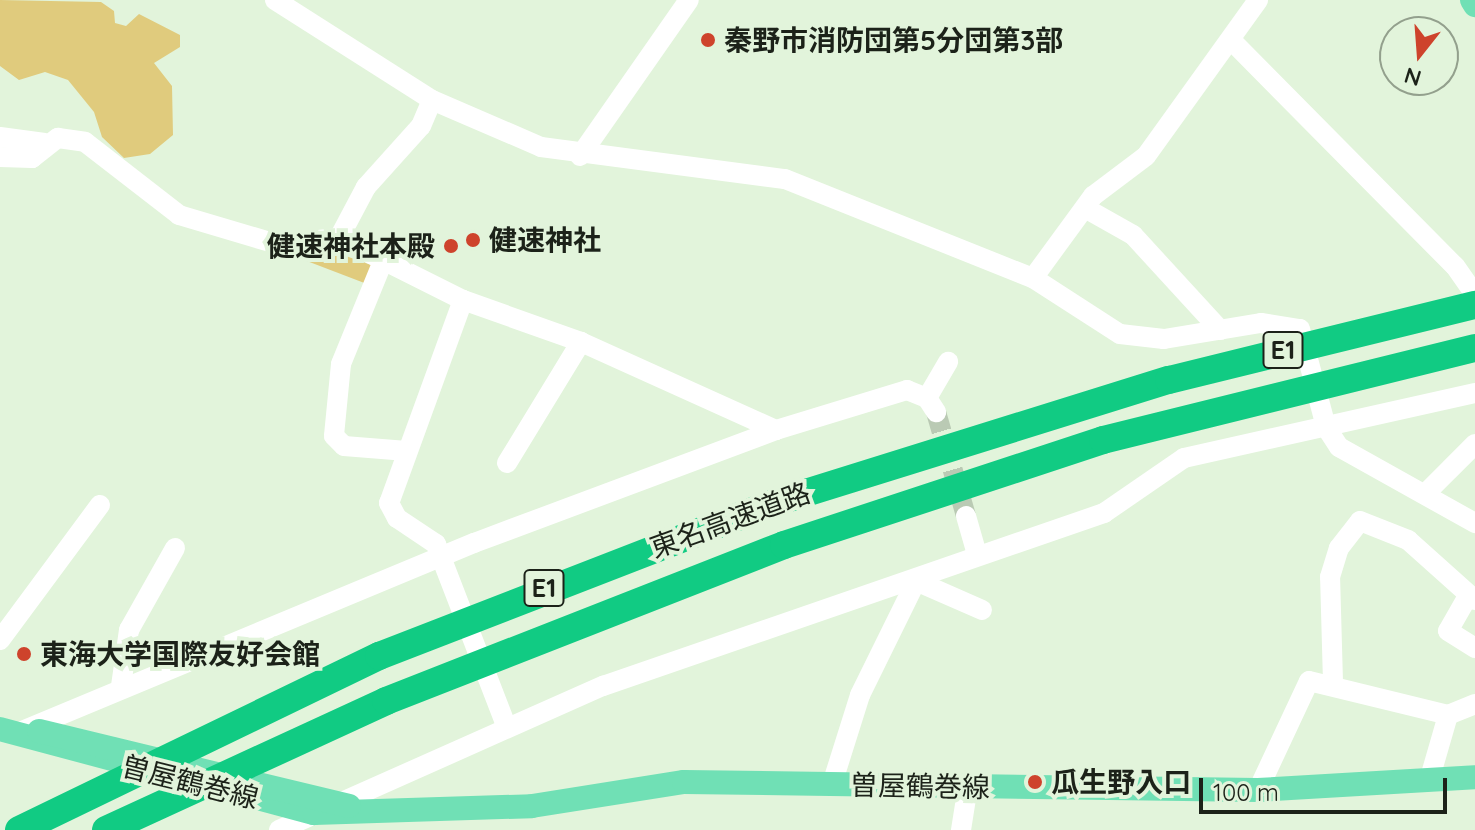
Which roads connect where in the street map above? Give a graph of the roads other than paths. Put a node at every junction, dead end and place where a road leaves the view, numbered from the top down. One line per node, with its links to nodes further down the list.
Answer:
1 (275, 0): 5 (street)
2 (689, 0): 8 (street)
3 (1258, 0): 4 (street)
4 (1231, 40): 10 (street); 14 (street)
5 (432, 100): 8 (street); 11 (street)
6 (0, 137): 7 (street)
7 (45, 143): 9 (street); 11 (street)
8 (580, 156): 13 (street)
9 (0, 157)
10 (1085, 208): 13 (street); 17 (street)
11 (339, 238): 12 (street)
12 (383, 261): 15 (street); 25 (street)
13 (1033, 278): 17 (street)
14 (1475, 295)
15 (463, 300): 18 (street); 25 (street)
16 (1475, 305): 51 (highway, 東名高速道路 / E1)
17 (1220, 330): 22 (street)
18 (581, 342): 23 (street); 26 (street)
19 (1475, 348): 52 (highway, 東名高速道路 / E1)
20 (948, 362): 23 (street)
21 (1475, 393): 22 (street)
22 (1326, 427): 27 (street); 32 (street)
23 (776, 430): 33 (street)
24 (1475, 444): 27 (street)
25 (407, 451): 33 (street)
26 (507, 463)
27 (1427, 492): 30 (street)
28 (100, 505): 37 (street)
29 (966, 516): 32 (street)
30 (1475, 523)
31 (175, 548): 40 (street)
32 (977, 554): 34 (street)
33 (439, 560): 40 (street); 43 (street)
34 (918, 577): 36 (street); 43 (street); 47 (street)
35 (1472, 598): 38 (street); 39 (street)
36 (982, 610)
37 (0, 640)
38 (1475, 648)
39 (1333, 682): 42 (street); 49 (street)
40 (121, 686): 44 (street)
41 (1475, 704): 42 (street)
42 (1448, 715): 46 (street)
43 (506, 725): 50 (street)
44 (5, 734): 50 (main road, 曽屋鶴巻線)
45 (1475, 777): 46 (main road, 曽屋鶴巻線)
46 (1429, 781): 49 (main road, 曽屋鶴巻線)
47 (832, 784): 48 (main road, 曽屋鶴巻線); 50 (main road, 曽屋鶴巻線)
48 (968, 786): 49 (main road, 曽屋鶴巻線); 54 (street)
49 (1258, 790)
50 (312, 812): 53 (street)
51 (19, 830)
52 (106, 830)
53 (279, 830)
54 (961, 830)

